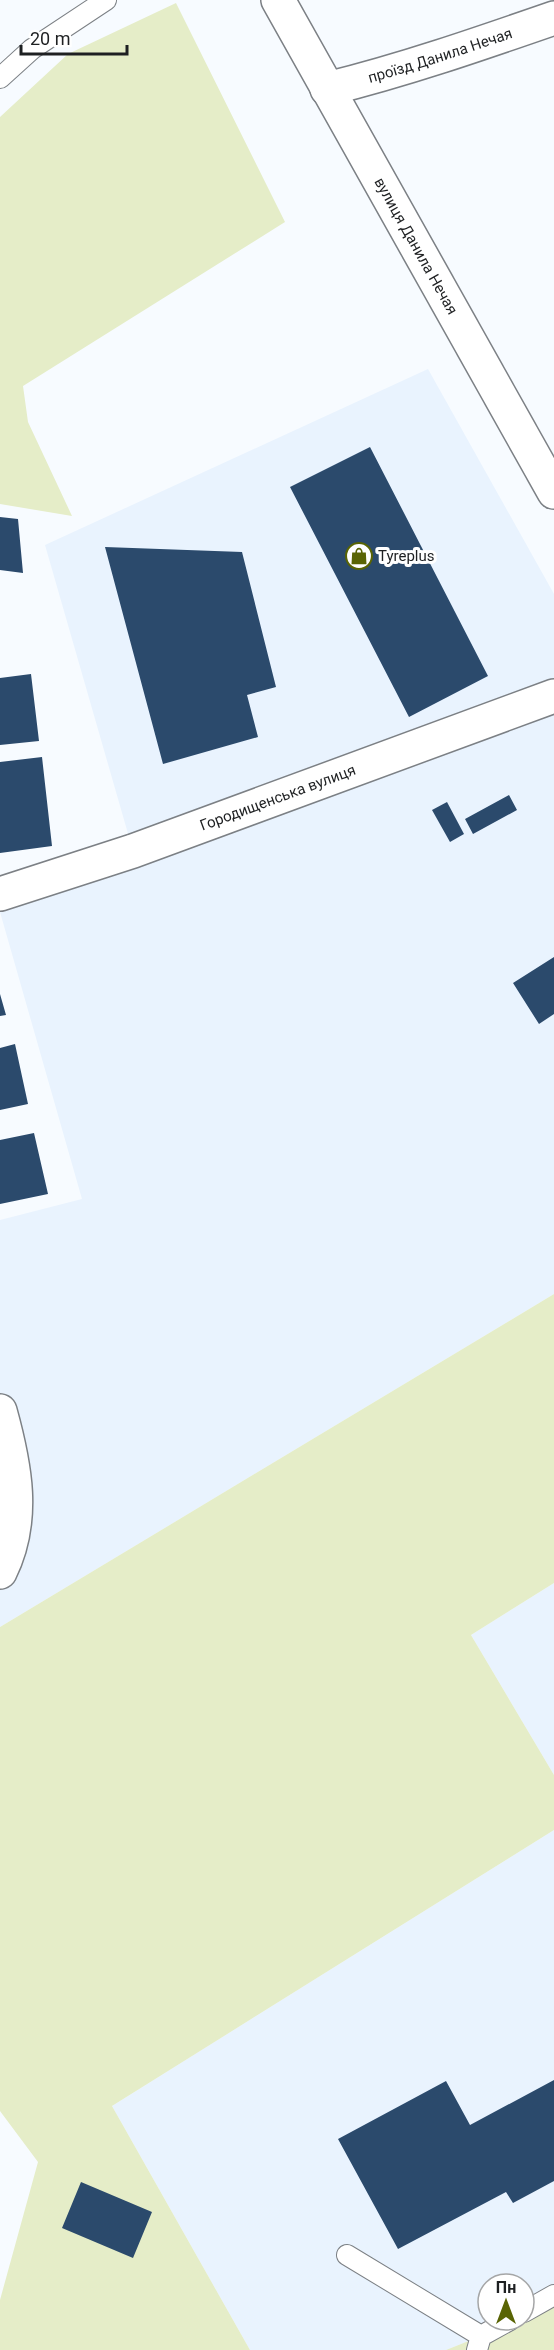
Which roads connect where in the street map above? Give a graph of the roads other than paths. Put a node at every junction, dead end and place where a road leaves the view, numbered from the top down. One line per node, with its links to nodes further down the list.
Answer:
1 (106, 0): 4 (lane)
2 (278, 0): 5 (street, вулиця Данила Нечая)
3 (554, 18): 5 (street, проїзд Данила Нечая)
4 (0, 78)
5 (327, 89): 6 (street, вулиця Данила Нечая)
6 (554, 492)
7 (554, 696): 8 (street, Городищенська вулиця)
8 (0, 894)
9 (0, 1411): 10 (street)
10 (0, 1572)
11 (348, 2255): 15 (lane)
12 (554, 2295): 13 (lane)
13 (536, 2305)
14 (494, 2332): 15 (lane)
15 (479, 2343)

